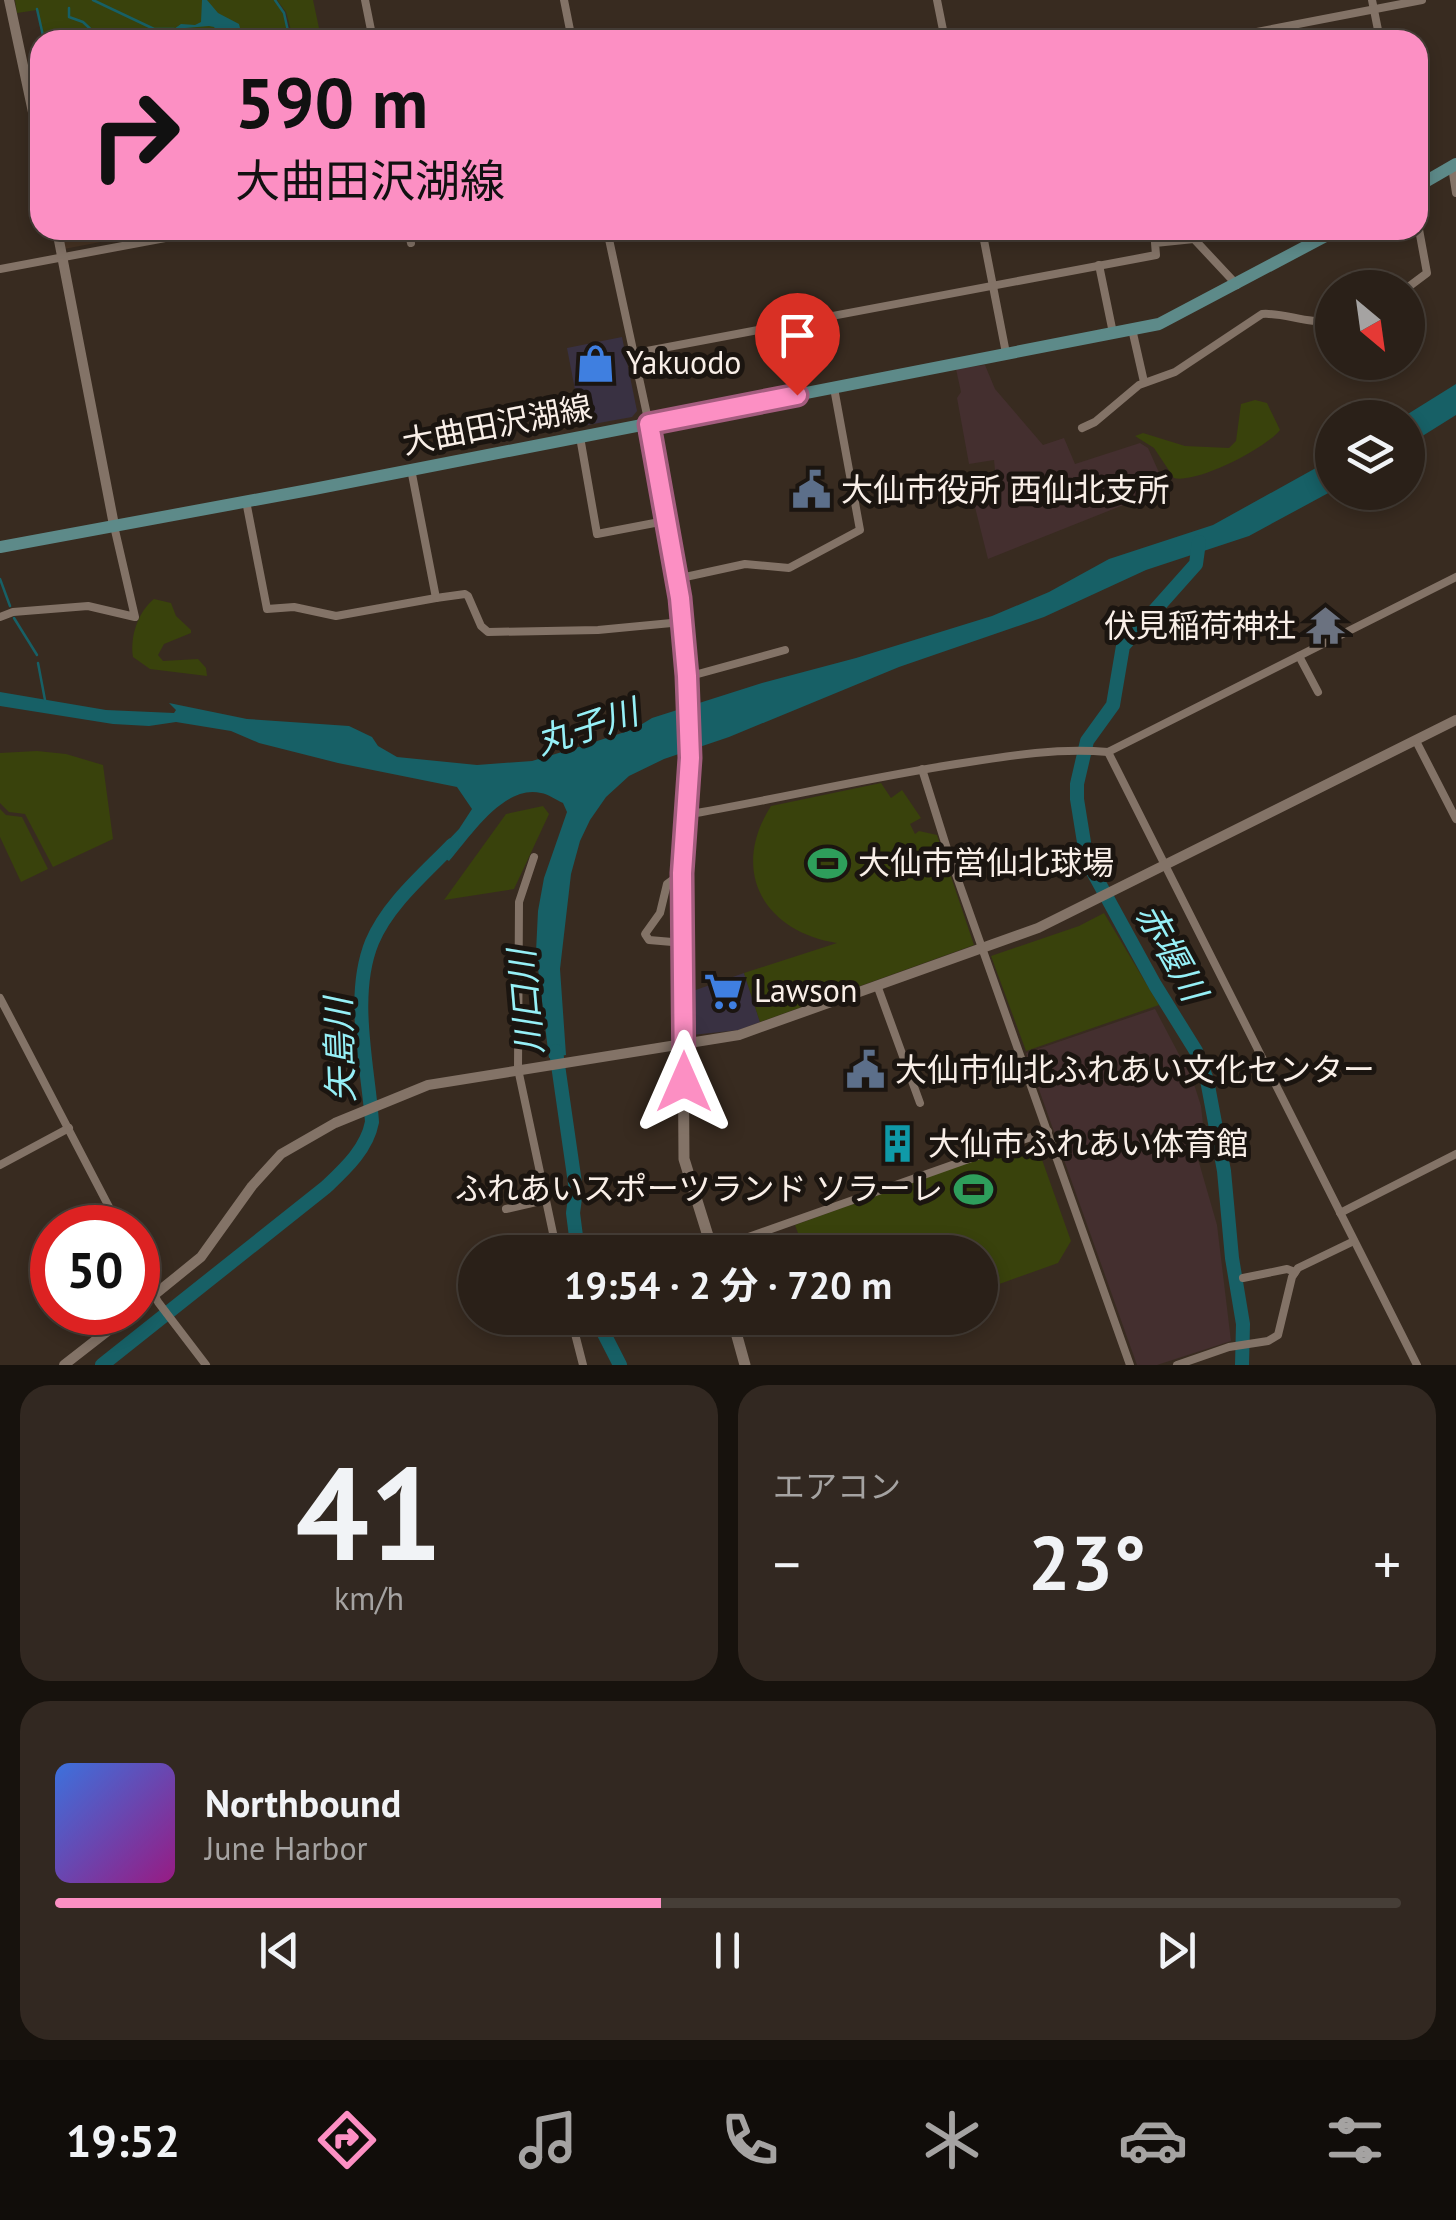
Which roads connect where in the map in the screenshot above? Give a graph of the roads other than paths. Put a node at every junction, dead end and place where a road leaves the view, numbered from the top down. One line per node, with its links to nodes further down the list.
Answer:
1 (9, 0): 12 (street)
2 (365, 0): 7 (street)
3 (564, 0): 8 (street)
4 (937, 0): 9 (street)
5 (1422, 0): 6 (street)
6 (1373, 4): 10 (street); 11 (street)
7 (371, 30)
8 (570, 30)
9 (943, 30)
10 (1259, 30)
11 (1378, 30)
12 (30, 98)
13 (1454, 165): 14 (main road); 15 (street)
14 (1428, 180)
15 (1456, 192)
16 (59, 240): 26 (street)
17 (154, 240): 26 (street)
18 (410, 240): 25 (street)
19 (610, 240): 35 (street)
20 (984, 240): 31 (street)
21 (1178, 240): 27 (street)
22 (1196, 240): 30 (street)
23 (1318, 240): 30 (main road, 大曲田沢湖線)
24 (1421, 240): 29 (street)
25 (411, 244)
26 (62, 257): 28 (street); 45 (street)
27 (1099, 266): 31 (street); 34 (street)
28 (0, 269)
29 (1425, 274)
30 (1237, 284): 33 (main road, 大曲田沢湖線)
31 (993, 286): 35 (street); 36 (street)
32 (1315, 321): 37 (street)
33 (1132, 329): 34 (main road, 大曲田沢湖線); 37 (street)
34 (1114, 333): 36 (main road, 大曲田沢湖線)
35 (632, 354): 39 (street)
36 (1006, 354): 38 (main road, 大曲田沢湖線)
37 (1144, 382): 40 (street)
38 (834, 388): 39 (main road, 大曲田沢湖線); 48 (street)
39 (649, 424): 41 (main road, 大曲田沢湖線); 44 (main road)
40 (1082, 428)
41 (580, 437): 42 (main road, 大曲田沢湖線); 44 (street)
42 (412, 469): 43 (main road, 大曲田沢湖線); 49 (street)
43 (246, 501): 45 (main road, 大曲田沢湖線); 49 (street)
44 (665, 521): 48 (main road)
45 (114, 525): 46 (main road, 大曲田沢湖線); 50 (street)
46 (0, 547)
47 (1456, 576): 53 (street)
48 (676, 580): 51 (main road)
49 (436, 598): 51 (street)
50 (0, 617)
51 (682, 622): 54 (main road)
52 (785, 650): 54 (street)
53 (1299, 656): 55 (street); 58 (street)
54 (687, 676): 60 (main road)
55 (1318, 692)
56 (1456, 720): 57 (street)
57 (1416, 741): 61 (street); 63 (street)
58 (1108, 752): 59 (street); 63 (street)
59 (922, 769): 60 (street); 66 (street)
60 (685, 814): 64 (main road)
61 (1456, 819)
62 (534, 857): 70 (street)
63 (1165, 868): 66 (street); 79 (street)
64 (682, 873): 65 (main road); 65 (street)
65 (684, 943): 69 (main road)
66 (983, 948): 67 (street); 73 (street)
67 (877, 986): 69 (street); 71 (street)
68 (0, 998): 72 (street)
69 (684, 1043): 70 (street); 81 (main road)
70 (523, 1069): 76 (street); 86 (street)
71 (920, 1103)
72 (69, 1128): 75 (street); 77 (street)
73 (1048, 1131): 82 (street); 95 (street)
74 (1456, 1154): 79 (street)
75 (0, 1165)
76 (545, 1200): 78 (street); 80 (street)
77 (108, 1205)
78 (506, 1209)
79 (1340, 1213): 83 (street)
80 (553, 1235)
81 (707, 1235)
82 (759, 1235)
83 (1354, 1241): 84 (street); 97 (street)
84 (1295, 1272): 85 (street); 96 (street)
85 (1243, 1278)
86 (160, 1294)
87 (160, 1304): 92 (street)
88 (103, 1335): 91 (street)
89 (575, 1335): 93 (street)
90 (737, 1335): 94 (main road)
91 (64, 1365)
92 (206, 1365)
93 (583, 1365)
94 (746, 1365)
95 (1130, 1365)
96 (1178, 1365)
97 (1417, 1365)

